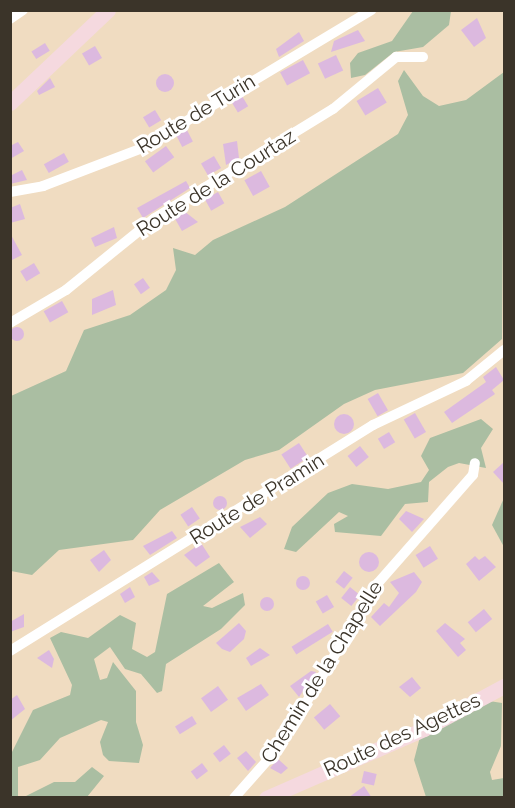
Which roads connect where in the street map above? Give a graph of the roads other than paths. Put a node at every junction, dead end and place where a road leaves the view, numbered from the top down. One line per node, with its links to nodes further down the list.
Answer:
1 (23, 10): 4 (street)
2 (108, 10): 6 (street)
3 (371, 10): 7 (street, Route de Turin)
4 (10, 20)
5 (423, 57): 8 (street, Route de la Courtaz)
6 (10, 103)
7 (10, 192)
8 (10, 323)
9 (504, 350): 11 (street, Route de Pramin)
10 (475, 463): 13 (street, Chemin de la Chapelle)
11 (10, 651)
12 (504, 686): 14 (street, Route des Agettes)
13 (234, 798)
14 (266, 798)

